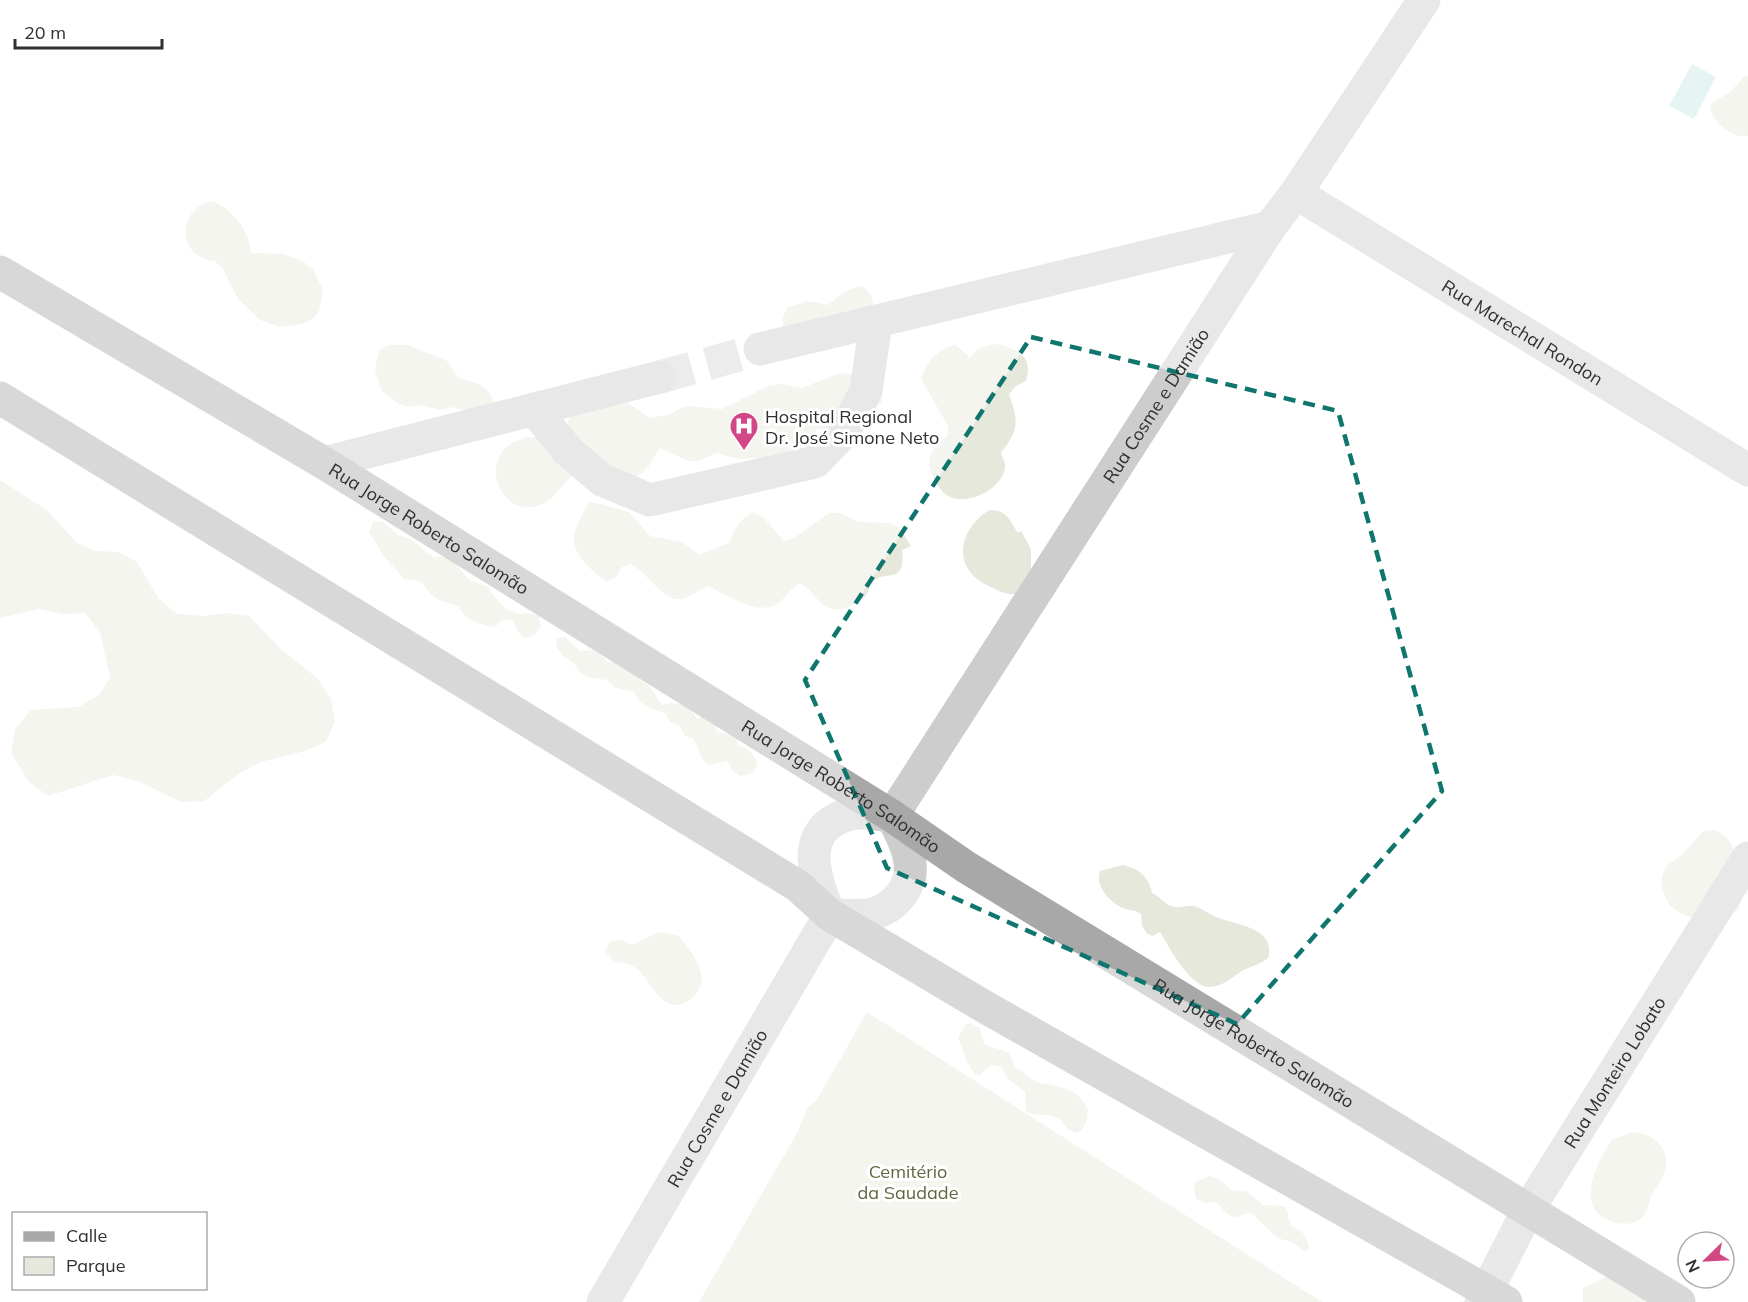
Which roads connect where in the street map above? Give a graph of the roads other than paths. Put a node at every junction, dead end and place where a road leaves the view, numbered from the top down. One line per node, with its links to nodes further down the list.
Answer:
1 (1424, 0): 2 (street, Rua Cosme e Damião)
2 (1296, 193): 3 (street, Rua Cosme e Damião); 11 (street, Rua Marechal Rondon)
3 (1270, 227): 5 (street); 12 (street, Rua Cosme e Damião)
4 (0, 272): 10 (main road, Rua Jorge Roberto Salomão)
5 (876, 321): 6 (street); 9 (street)
6 (760, 349)
7 (660, 376): 9 (street)
8 (0, 398): 14 (main road)
9 (534, 409): 10 (street)
10 (324, 463): 12 (main road, Rua Jorge Roberto Salomão)
11 (1748, 470)
12 (892, 816): 14 (street); 14 (street); 15 (main road, Rua Jorge Roberto Salomão)
13 (1748, 858): 15 (street, Rua Monteiro Lobato)
14 (830, 915): 16 (main road); 17 (street, Rua Cosme e Damião)
15 (1528, 1210): 16 (street, Rua Monteiro Lobato); 18 (main road, Rua Jorge Roberto Salomão)
16 (1492, 1298)
17 (603, 1302)
18 (1680, 1302)

